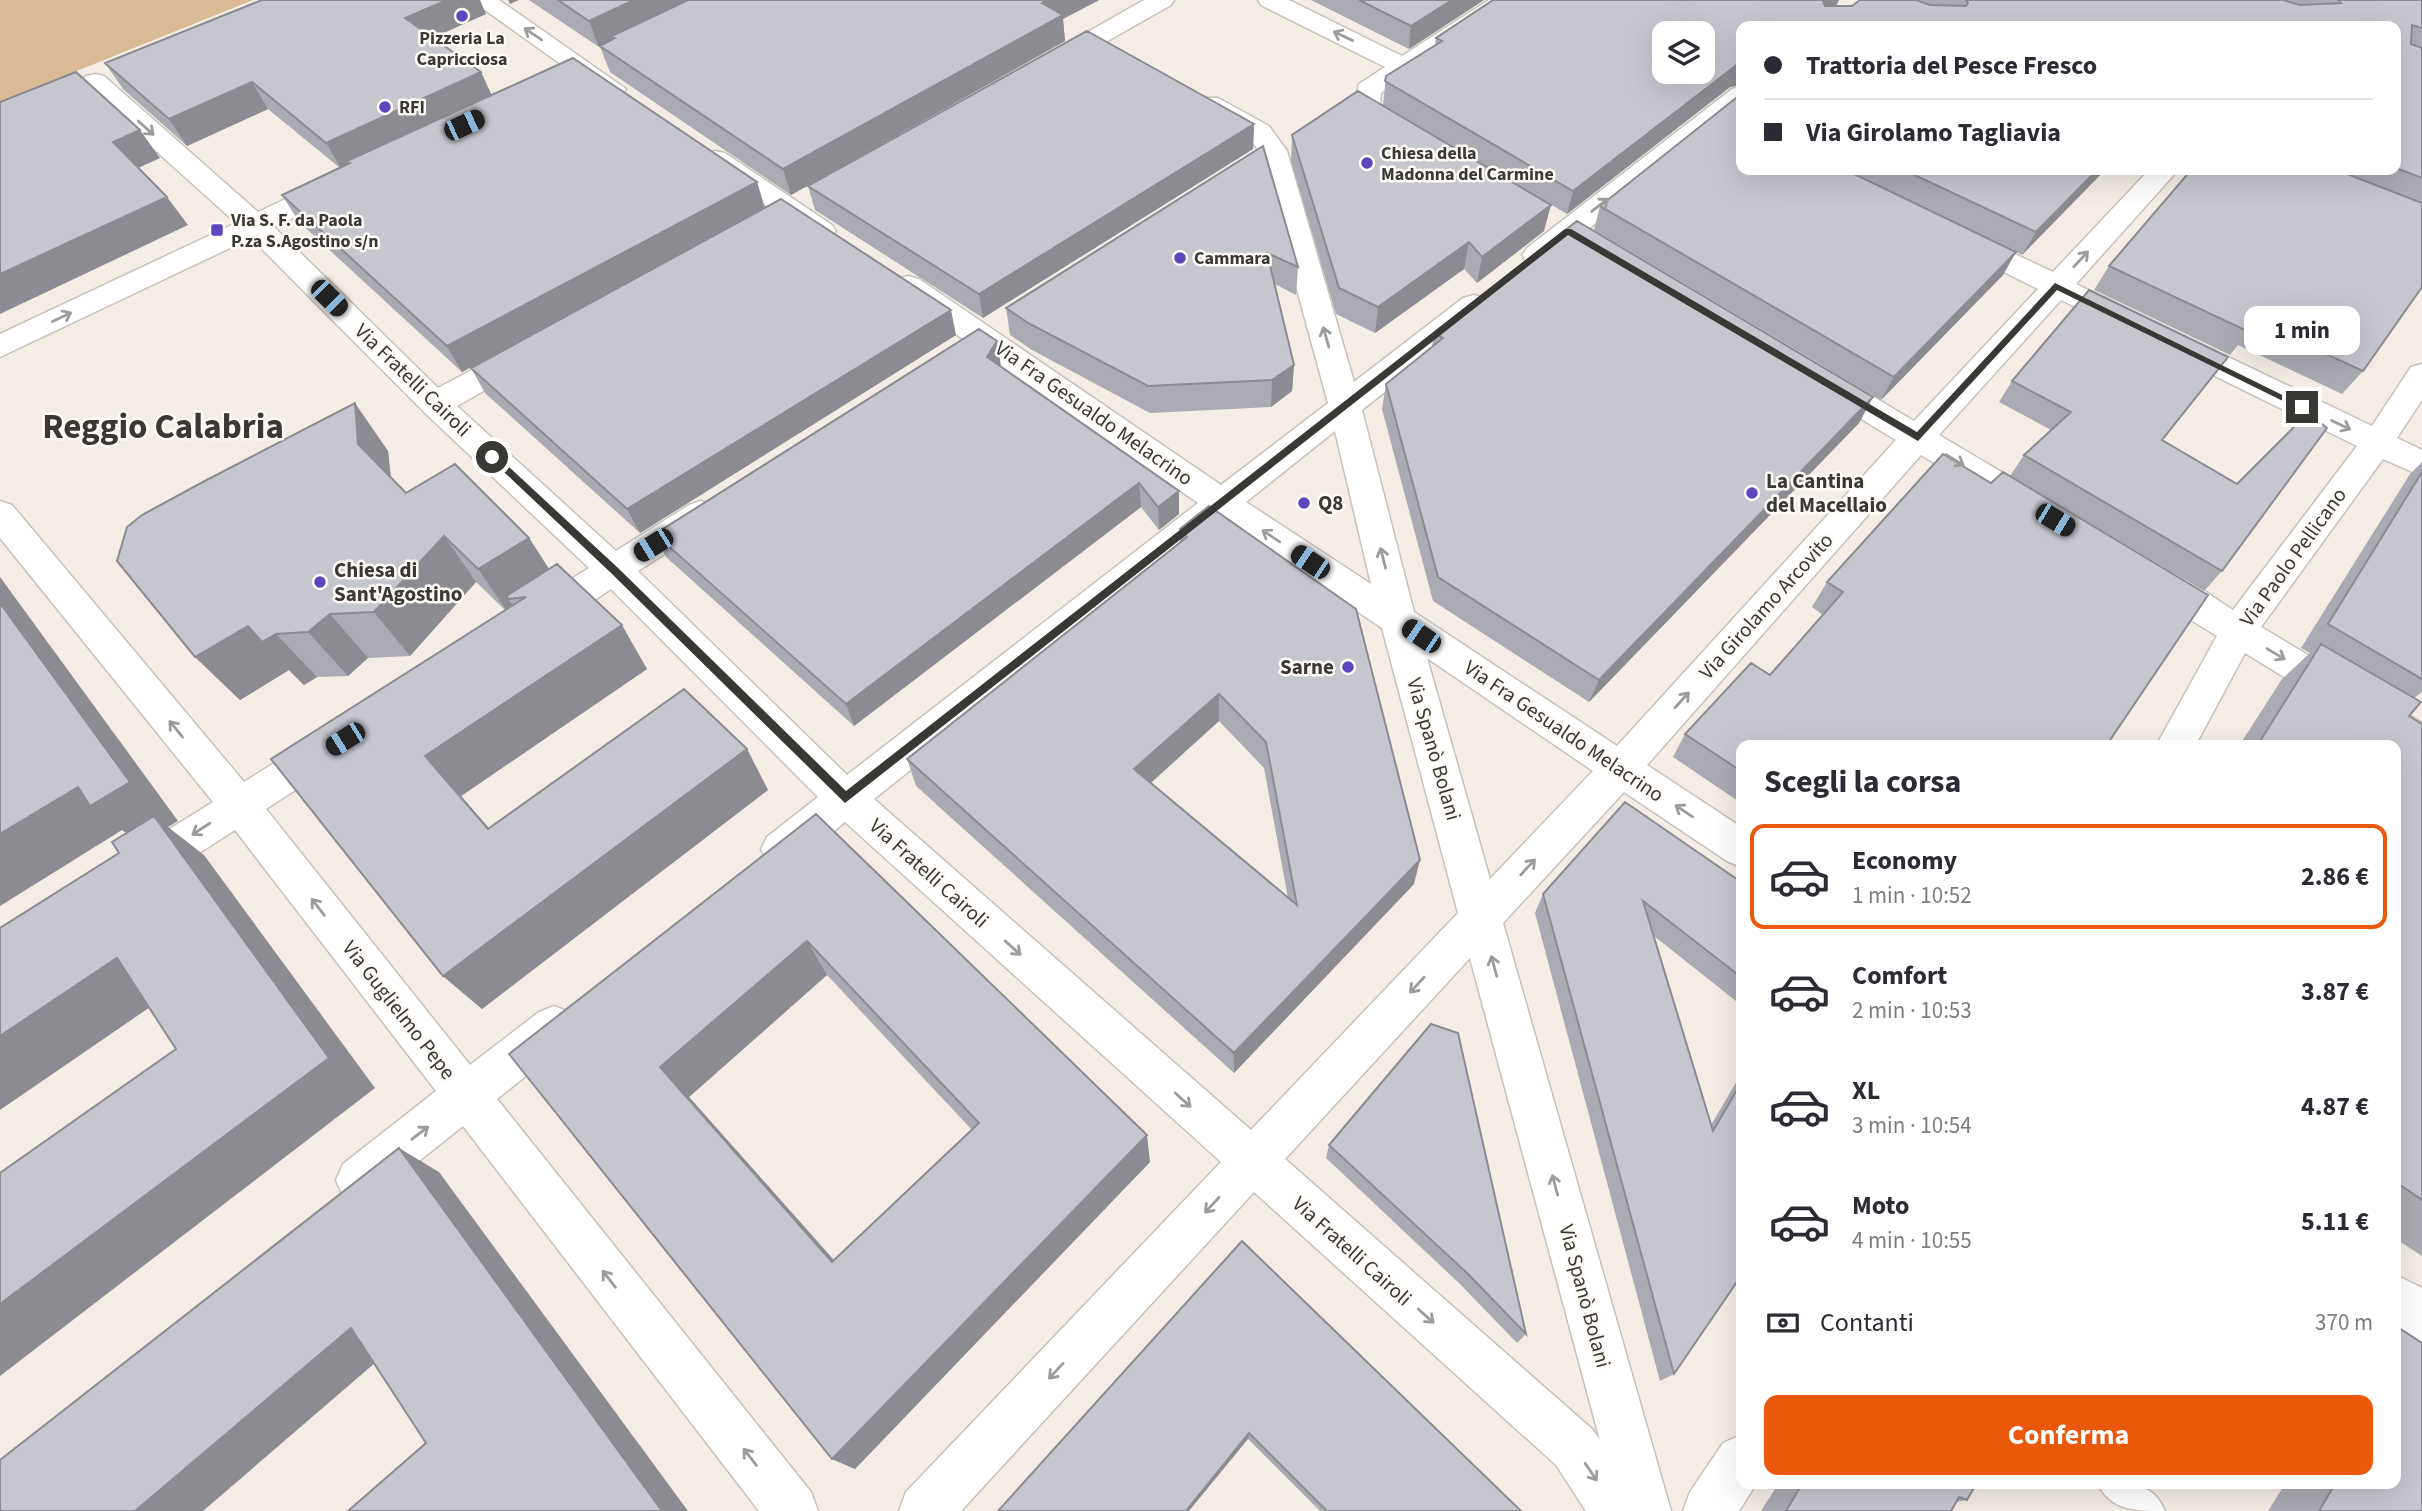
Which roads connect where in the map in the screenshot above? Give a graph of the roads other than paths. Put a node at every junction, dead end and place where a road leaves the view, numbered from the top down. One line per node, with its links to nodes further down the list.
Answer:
1 (483, 0): 8 (street, one-way to 1)
2 (1162, 0): 9 (street)
3 (1270, 0): 6 (street, one-way to 3)
4 (1506, 0): 6 (street)
5 (612, 54): 8 (street)
6 (1404, 66): 15 (street)
7 (120, 72): 18 (street, Via Fratelli Cairoli, one-way to 18)
8 (572, 73): 12 (street)
9 (1031, 74)
10 (1189, 92): 31 (street, Via Spanò Bolani, one-way to 10)
11 (1736, 105): 13 (street)
12 (640, 108)
13 (1726, 126): 31 (street, one-way to 13)
14 (686, 139): 20 (street)
15 (1422, 144)
16 (2159, 175): 22 (street, Via Girolamo Arcovito, one-way to 16)
17 (355, 177): 18 (street)
18 (255, 225): 26 (street, one-way to 18); 30 (street, Via Fratelli Cairoli)
19 (1942, 231): 22 (street)
20 (847, 247)
21 (881, 269): 24 (street, Via Fra Gesualdo Melacrino)
22 (2055, 286): 32 (street, Via Girolamo Arcovito); 33 (street, one-way to 33)
23 (1018, 313): 24 (street)
24 (983, 335): 27 (street); 36 (street, Via Fra Gesualdo Melacrino)
25 (545, 344): 30 (street)
26 (0, 347)
27 (948, 358)
28 (1789, 362): 32 (street)
29 (2422, 375): 33 (street, Via Paolo Pellicano)
30 (435, 404): 40 (street, Via Fratelli Cairoli)
31 (1345, 406): 36 (street); 41 (street, Via Spanò Bolani, one-way to 31)
32 (1918, 437): 38 (street, one-way to 38); 47 (street, Via Girolamo Arcovito, one-way to 32)
33 (2377, 443): 34 (street); 42 (street, Via Paolo Pellicano)
34 (2422, 464)
35 (724, 500): 40 (street)
36 (1222, 503): 41 (street, Via Fra Gesualdo Melacrino, one-way to 36); 48 (street)
37 (0, 514): 49 (street, Via Guglielmo Pepe, one-way to 37)
38 (2060, 523)
39 (2131, 566): 42 (street)
40 (614, 569): 43 (street); 48 (street, Via Fratelli Cairoli)
41 (1398, 621): 47 (street, Via Fra Gesualdo Melacrino); 53 (street, Via Spanò Bolani)
42 (2238, 631): 45 (street, Via Paolo Pellicano); 46 (street, one-way to 46)
43 (512, 634)
44 (359, 730): 49 (street)
45 (2178, 740)
46 (2422, 742)
47 (1620, 769): 50 (street, Via Fra Gesualdo Melacrino, one-way to 47); 53 (street, Via Girolamo Arcovito, one-way to 47)
48 (845, 799): 51 (street); 56 (street, Via Fratelli Cairoli, one-way to 56)
49 (239, 805): 52 (street, one-way to 52); 55 (street, Via Guglielmo Pepe, one-way to 49)
50 (1736, 846)
51 (750, 874)
52 (117, 883)
53 (1481, 917): 56 (street, Via Girolamo Arcovito, one-way to 56); 64 (street, Via Spanò Bolani, one-way to 53)
54 (586, 1002): 55 (street)
55 (466, 1097): 57 (street, one-way to 55); 61 (street, Via Guglielmo Pepe, one-way to 55)
56 (1252, 1162): 62 (street, Via Girolamo Arcovito, one-way to 62); 63 (street, Via Fratelli Cairoli, one-way to 63)
57 (327, 1206)
58 (2401, 1303): 59 (street)
59 (2422, 1318)
60 (1736, 1469): 65 (street)
61 (792, 1511)
62 (925, 1511)
63 (1617, 1511)
64 (1645, 1511)
65 (1709, 1511)

